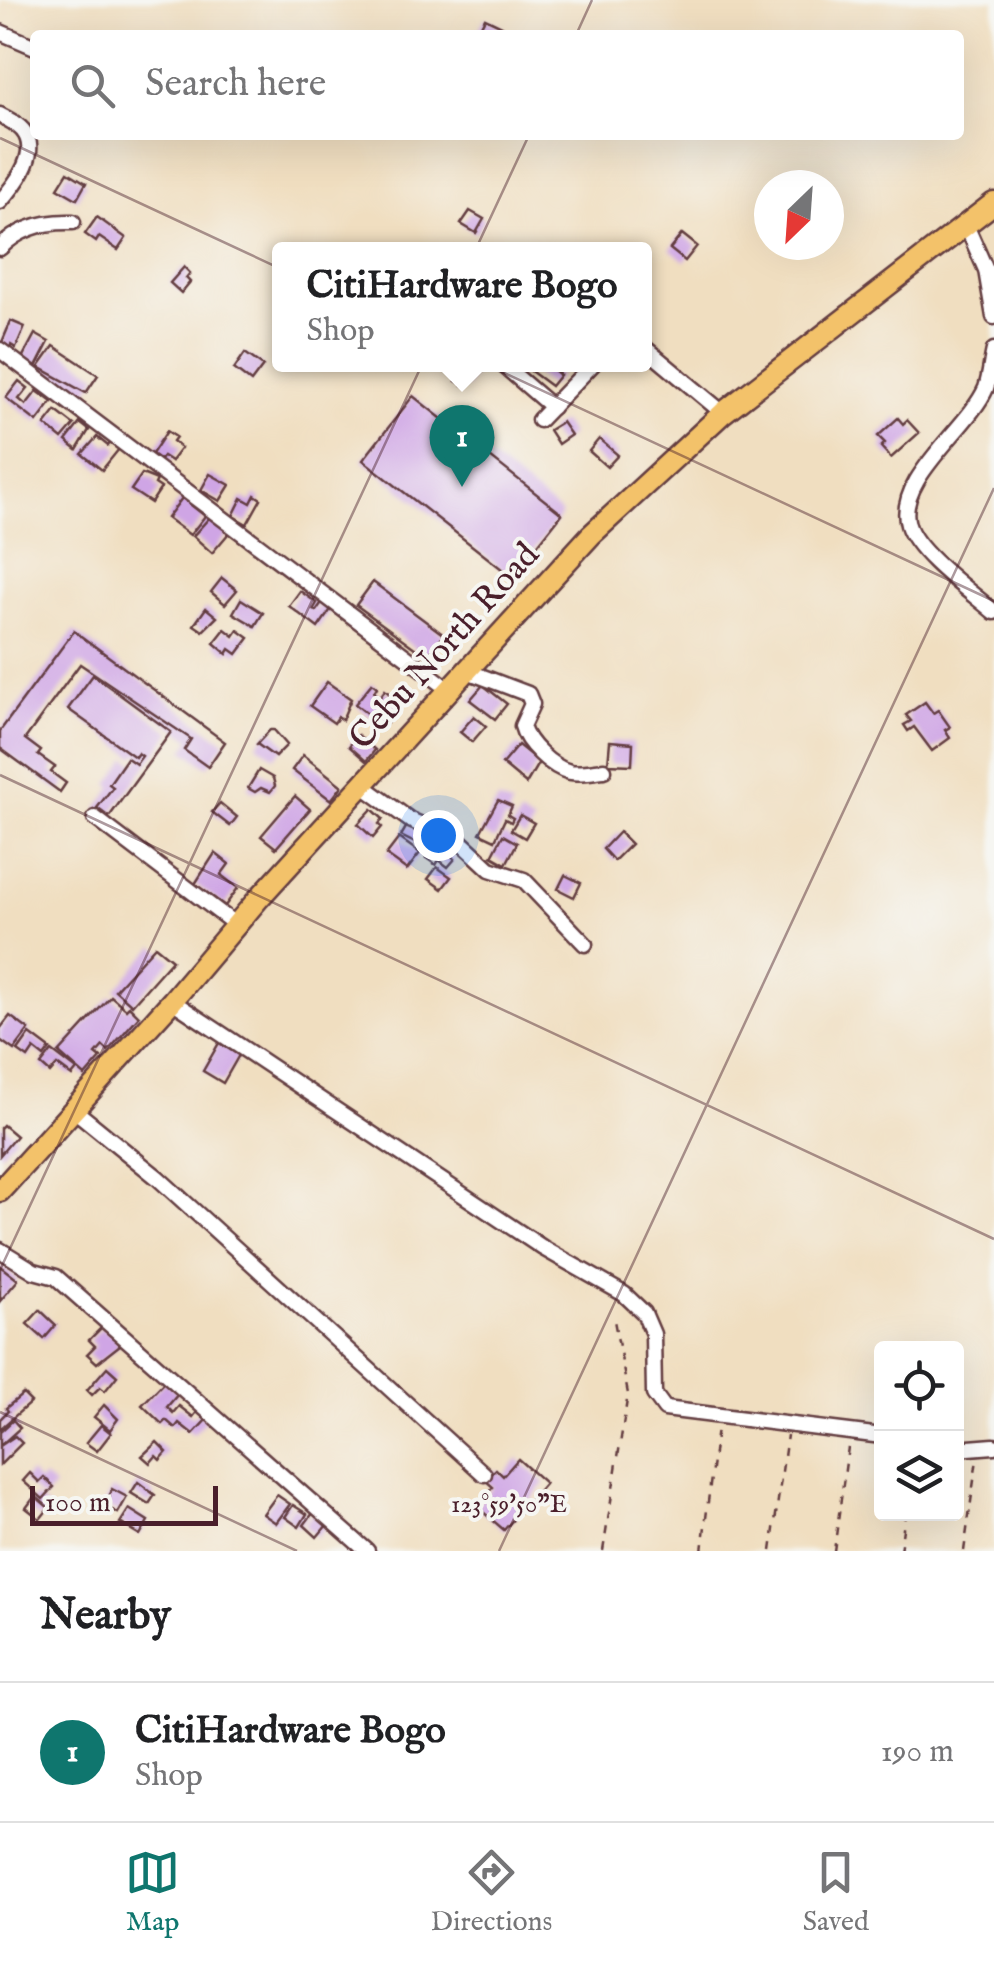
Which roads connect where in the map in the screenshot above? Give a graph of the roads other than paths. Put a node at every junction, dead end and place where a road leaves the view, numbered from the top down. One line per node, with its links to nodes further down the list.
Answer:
1 (0, 32): 2 (street)
2 (30, 45)
3 (0, 114): 4 (street)
4 (0, 202)
5 (994, 204): 7 (highway, Cebu North Road)
6 (73, 222): 8 (street)
7 (966, 225): 9 (street); 16 (highway, Cebu North Road)
8 (0, 248)
9 (994, 317)
10 (0, 350): 20 (street)
11 (994, 350): 18 (street)
12 (652, 354): 16 (street)
13 (512, 372): 15 (street)
14 (585, 372): 15 (street)
15 (552, 406): 17 (street)
16 (723, 413): 19 (highway, Cebu North Road)
17 (539, 420)
18 (994, 612)
19 (467, 671): 20 (highway, Cebu North Road); 21 (street)
20 (450, 690): 22 (highway, Cebu North Road)
21 (604, 770)
22 (363, 786): 24 (highway, Cebu North Road); 25 (street)
23 (95, 818): 24 (street)
24 (236, 925): 26 (highway, Cebu North Road)
25 (585, 944)
26 (172, 1001): 27 (highway, Cebu North Road); 30 (street)
27 (74, 1109): 28 (highway, Cebu North Road); 31 (street)
28 (0, 1191)
29 (0, 1250): 32 (street)
30 (874, 1435)
31 (484, 1474)
32 (367, 1551)

